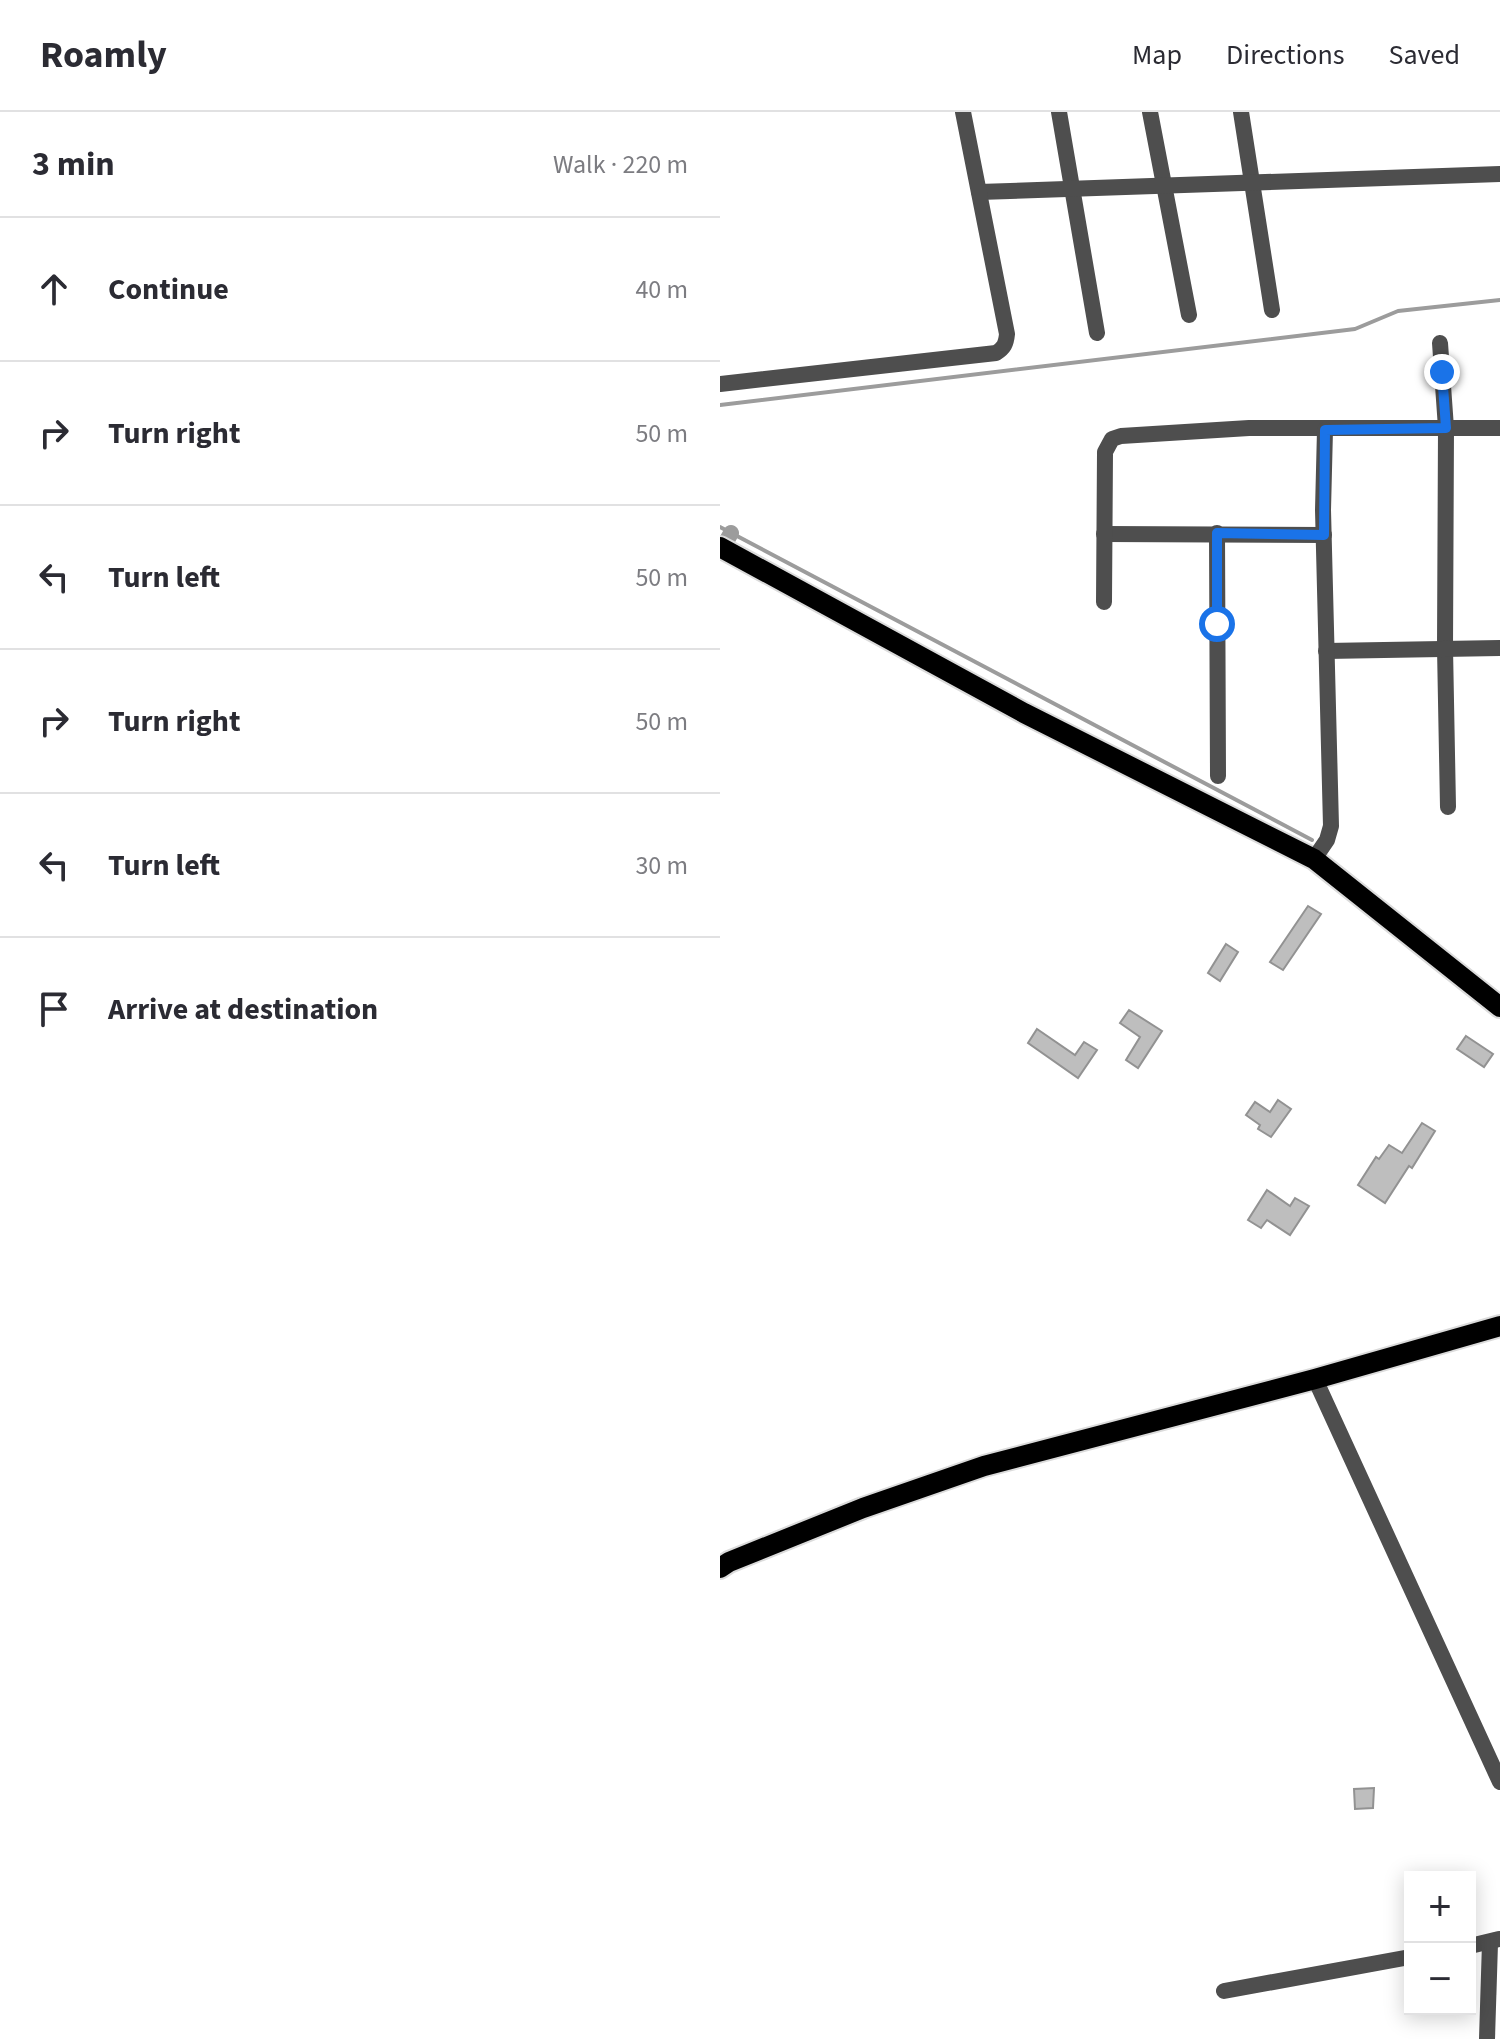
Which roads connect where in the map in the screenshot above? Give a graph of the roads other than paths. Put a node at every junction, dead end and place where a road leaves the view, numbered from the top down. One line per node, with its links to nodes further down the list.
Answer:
1 (963, 112): 9 (street)
2 (1059, 112): 8 (street)
3 (1150, 112): 7 (street)
4 (1241, 112): 6 (street)
5 (1500, 174): 6 (street)
6 (1252, 181): 7 (street); 10 (street)
7 (1163, 185): 8 (street); 11 (street)
8 (1071, 190): 9 (street); 12 (street)
9 (979, 192): 14 (street)
10 (1272, 310)
11 (1189, 315)
12 (1097, 333)
13 (1440, 343): 15 (street)
14 (720, 384)
15 (1446, 428): 16 (street); 17 (street); 23 (street)
16 (1500, 428)
17 (1325, 430): 19 (street); 20 (street)
18 (1217, 533): 19 (street); 20 (street); 26 (street)
19 (1104, 534): 22 (street)
20 (1324, 535): 25 (street)
21 (720, 547): 28 (main road)
22 (1104, 602)
23 (1445, 648): 24 (street); 25 (street); 27 (street)
24 (1500, 648)
25 (1326, 651): 28 (street)
26 (1218, 776)
27 (1448, 807)
28 (1320, 851): 29 (main road)
29 (1500, 1007)
30 (1500, 1326): 31 (main road)
31 (1315, 1379): 32 (main road); 33 (street)
32 (720, 1568)
33 (1500, 1782)
34 (1495, 1941): 37 (street)
35 (1404, 1958): 36 (street)
36 (1224, 1991)
37 (1487, 2039)

